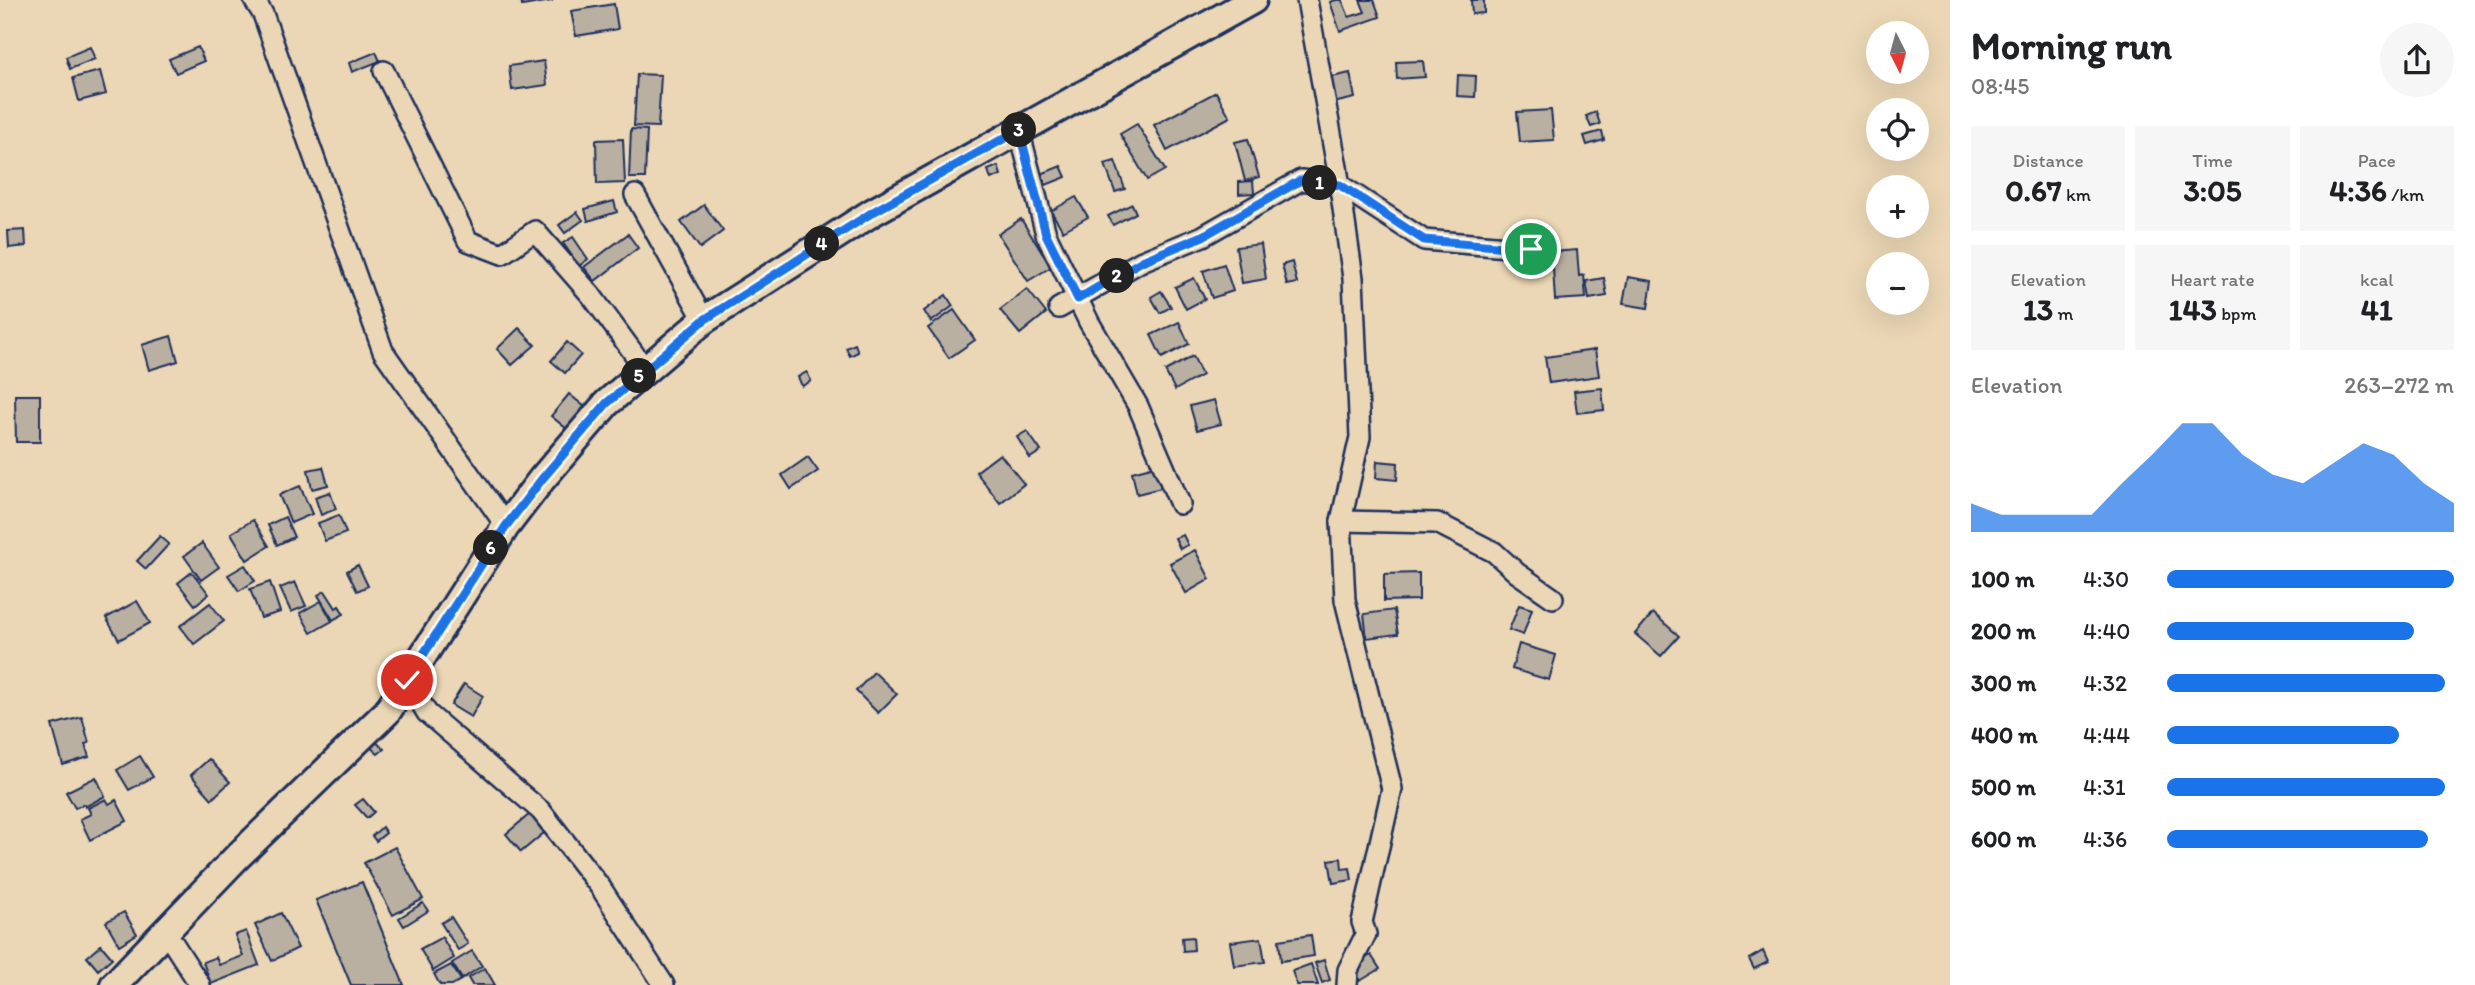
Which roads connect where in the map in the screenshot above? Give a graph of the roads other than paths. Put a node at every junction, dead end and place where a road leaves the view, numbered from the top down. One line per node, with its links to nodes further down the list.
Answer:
1 (254, 0): 15 (street)
2 (1253, 0): 5 (main road)
3 (1307, 0): 6 (street)
4 (384, 71): 12 (street)
5 (1019, 130): 9 (street); 11 (main road)
6 (1340, 185): 8 (street); 9 (street); 14 (street)
7 (635, 195): 11 (street)
8 (1531, 249)
9 (1078, 299): 10 (street); 13 (street)
10 (1059, 308)
11 (704, 320): 12 (main road)
12 (646, 370): 15 (main road)
13 (1180, 504)
14 (1341, 521): 16 (street); 22 (street)
15 (506, 526): 17 (main road)
16 (1553, 598)
17 (407, 680): 18 (main road); 21 (street)
18 (166, 932): 19 (main road); 20 (street)
19 (114, 985)
20 (200, 985)
21 (664, 985)
22 (1347, 985)

